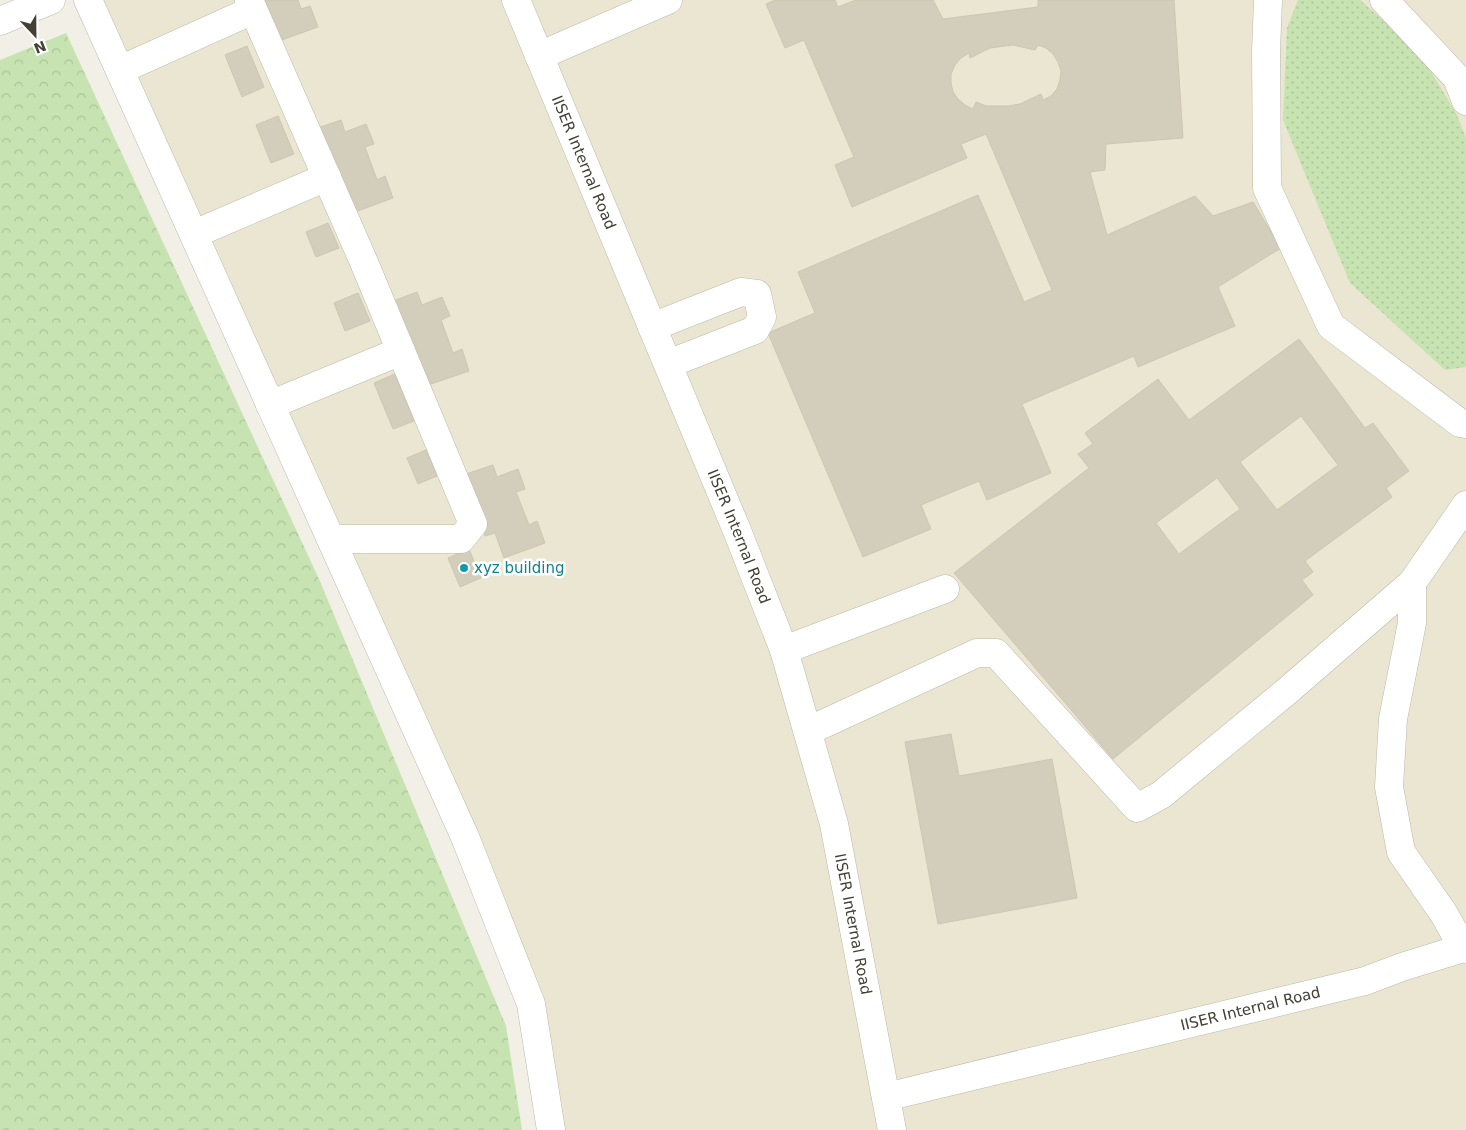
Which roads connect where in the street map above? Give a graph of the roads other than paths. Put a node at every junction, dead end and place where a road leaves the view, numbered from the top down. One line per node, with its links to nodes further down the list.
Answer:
1 (51, 0): 8 (lane)
2 (88, 0): 10 (lane)
3 (516, 0): 9 (lane, IISER Internal Road)
4 (668, 0): 9 (lane)
5 (1268, 0): 18 (lane)
6 (1384, 0): 11 (lane)
7 (251, 5): 10 (lane); 12 (lane)
8 (0, 22)
9 (539, 56): 14 (lane, IISER Internal Road)
10 (120, 70): 13 (lane)
11 (1466, 101)
12 (326, 177): 13 (lane); 15 (lane)
13 (194, 234): 17 (lane)
14 (652, 327): 16 (lane, IISER Internal Road); 16 (lane)
15 (401, 351): 17 (lane); 20 (lane)
16 (668, 364): 23 (lane, IISER Internal Road)
17 (270, 405): 20 (lane)
18 (1466, 424)
19 (1466, 505): 21 (lane)
20 (331, 539): 27 (lane)
21 (1412, 584): 24 (lane); 25 (lane)
22 (945, 589): 23 (lane)
23 (784, 650): 24 (lane, IISER Internal Road)
24 (808, 731): 26 (lane, IISER Internal Road)
25 (1464, 948): 26 (lane, IISER Internal Road)
26 (886, 1097): 28 (lane, IISER Internal Road)
27 (551, 1130)
28 (892, 1130)

